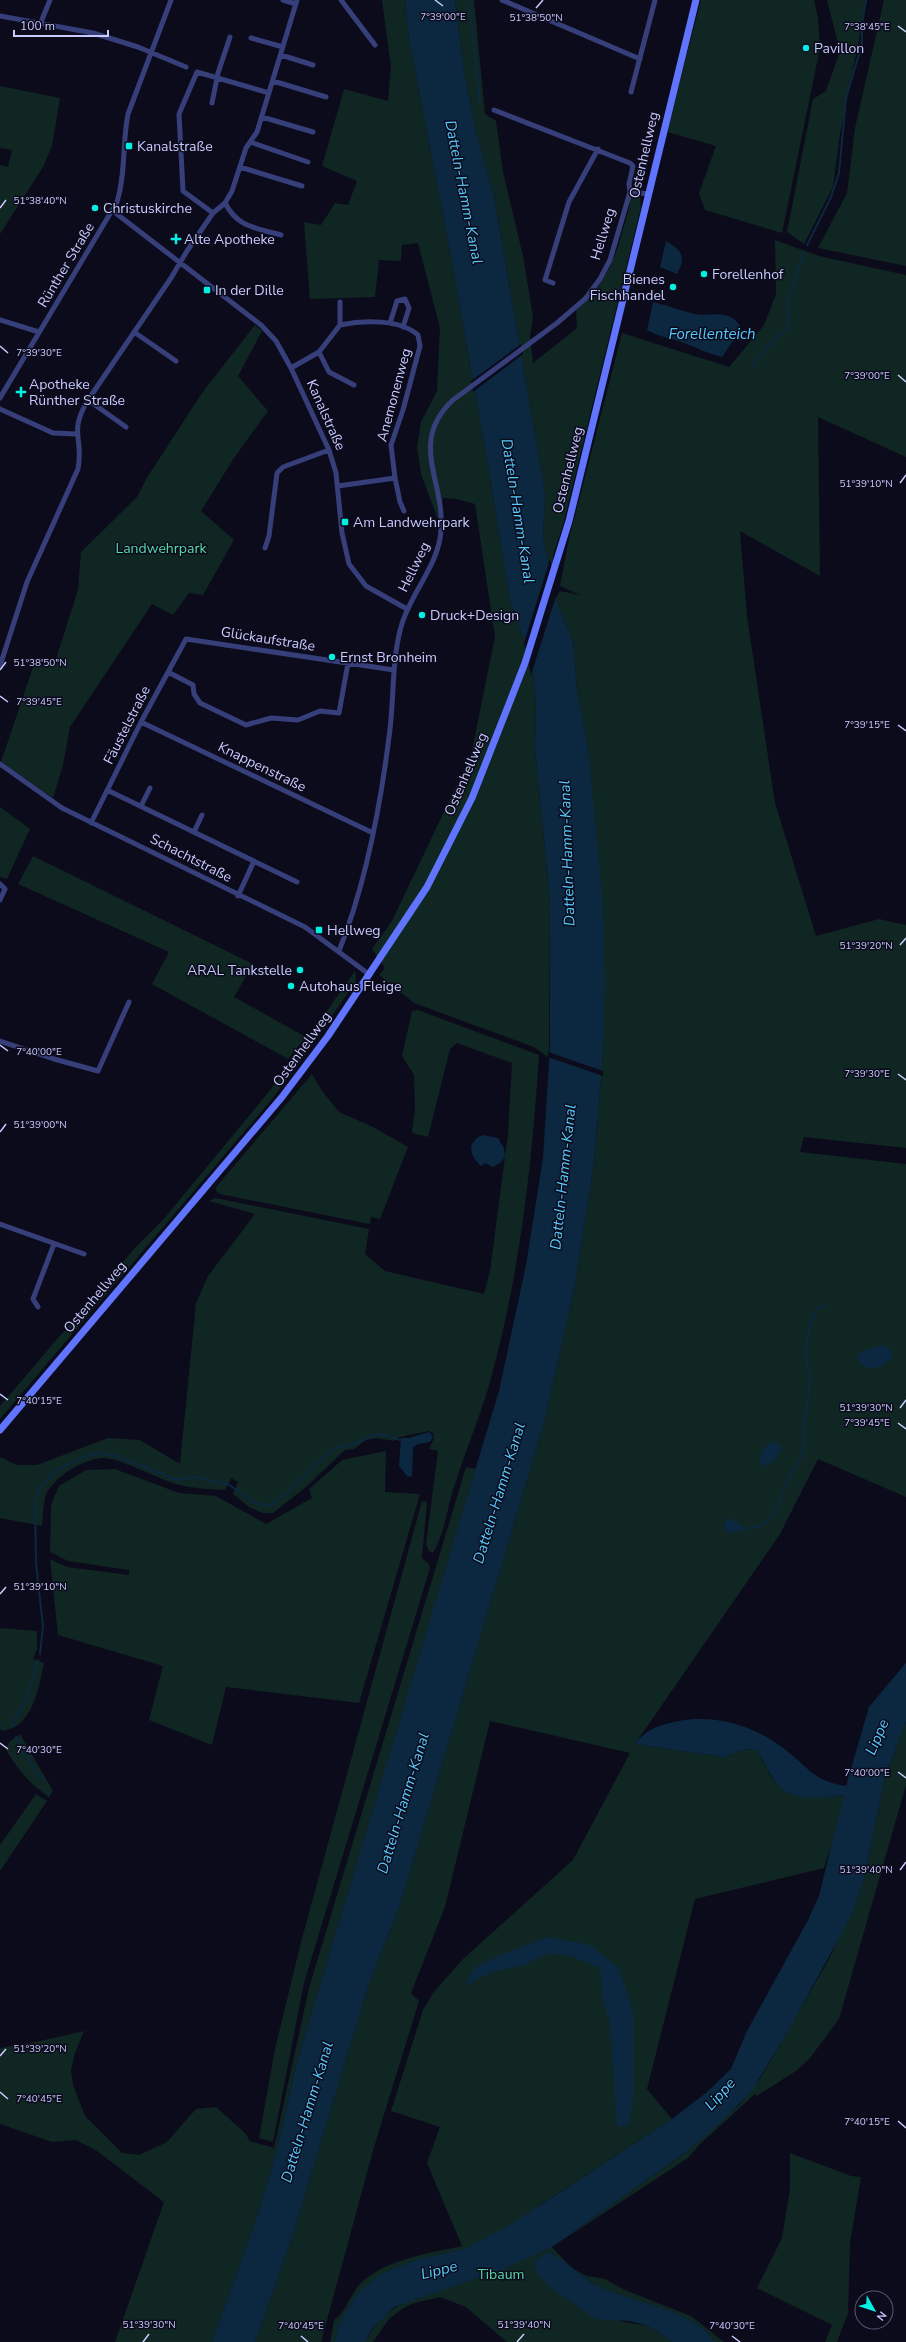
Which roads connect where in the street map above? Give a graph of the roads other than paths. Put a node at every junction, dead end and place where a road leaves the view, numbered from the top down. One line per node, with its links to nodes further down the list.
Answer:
1 (50, 0): 10 (street)
2 (171, 0): 15 (street, Rünther Straße)
3 (283, 0): 8 (street)
4 (341, 0): 13 (street)
5 (502, 0): 17 (street)
6 (655, 0): 17 (street)
7 (696, 0): 35 (main road, Ostenhellweg)
8 (297, 2): 14 (street)
9 (0, 16): 10 (street)
10 (41, 22): 15 (street)
11 (230, 37): 20 (street)
12 (251, 38): 14 (street)
13 (375, 44)
14 (283, 47): 16 (street)
15 (150, 53): 19 (street); 37 (street, Rünther Straße)
16 (281, 55): 18 (street); 21 (street)
17 (640, 59): 22 (street)
18 (313, 65)
19 (186, 67)
20 (218, 79): 23 (street); 25 (street); 38 (street)
21 (273, 81): 23 (street); 24 (street)
22 (631, 92)
23 (269, 93): 27 (street)
24 (326, 97)
25 (212, 103)
26 (494, 110): 30 (street)
27 (262, 117): 28 (street); 29 (street)
28 (313, 132)
29 (250, 142): 31 (street); 32 (street)
30 (598, 149): 34 (street, Hellweg); 41 (street)
31 (308, 162)
32 (240, 167): 33 (street); 36 (street)
33 (302, 186)
34 (630, 192): 35 (street); 63 (street, Hellweg)
35 (649, 194): 84 (main road, Ostenhellweg)
36 (225, 203): 38 (street); 39 (street)
37 (113, 211): 40 (street, Kanalstraße); 47 (street, Rünther Straße)
38 (213, 213): 40 (street)
39 (281, 235)
40 (180, 264): 48 (street); 51 (street, Kanalstraße)
41 (553, 283)
42 (340, 302): 45 (street)
43 (0, 320): 47 (street)
44 (390, 324): 45 (street, Anemonenweg); 46 (street, Anemonenweg); 46 (street, Anemonenweg)
45 (340, 325): 49 (street)
46 (403, 327): 59 (street, Anemonenweg)
47 (39, 332): 53 (street, Rünther Straße)
48 (134, 332): 50 (street); 54 (street)
49 (319, 352): 51 (street); 52 (street)
50 (176, 361)
51 (292, 368): 58 (street, Kanalstraße)
52 (354, 384)
53 (0, 398)
54 (88, 400): 56 (street); 57 (street)
55 (0, 410): 57 (street)
56 (126, 427)
57 (76, 434): 66 (street)
58 (329, 450): 60 (street, Kanalstraße); 62 (street)
59 (396, 478): 60 (street); 61 (street, Anemonenweg)
60 (338, 486): 63 (street, Kanalstraße)
61 (404, 511)
62 (265, 548)
63 (407, 609): 67 (street, Hellweg)
64 (186, 639): 65 (street, Glückaufstraße); 68 (street, Fäustelstraße)
65 (348, 663): 67 (street, Glückaufstraße); 68 (street)
66 (0, 666)
67 (394, 670): 77 (street, Hellweg)
68 (168, 672): 69 (street, Fäustelstraße)
69 (141, 722): 72 (street, Fäustelstraße); 77 (street, Knappenstraße)
70 (0, 764): 75 (street, Schachtstraße)
71 (150, 788): 73 (street)
72 (107, 790): 73 (street); 75 (street, Fäustelstraße)
73 (141, 806): 76 (street)
74 (202, 815): 76 (street)
75 (91, 822): 81 (street, Schachtstraße)
76 (194, 832): 78 (street)
77 (373, 833): 83 (street, Hellweg)
78 (254, 862): 79 (street); 81 (street)
79 (297, 882)
80 (0, 884): 82 (street)
81 (238, 896): 83 (street, Schachtstraße)
82 (0, 900)
83 (339, 952): 84 (street, Schachtstraße)
84 (370, 975): 91 (main road, Ostenhellweg)
85 (129, 1002): 86 (street)
86 (0, 1041)
87 (0, 1224): 88 (street)
88 (54, 1244): 89 (street); 90 (street)
89 (84, 1254)
90 (38, 1307)
91 (0, 1430)

